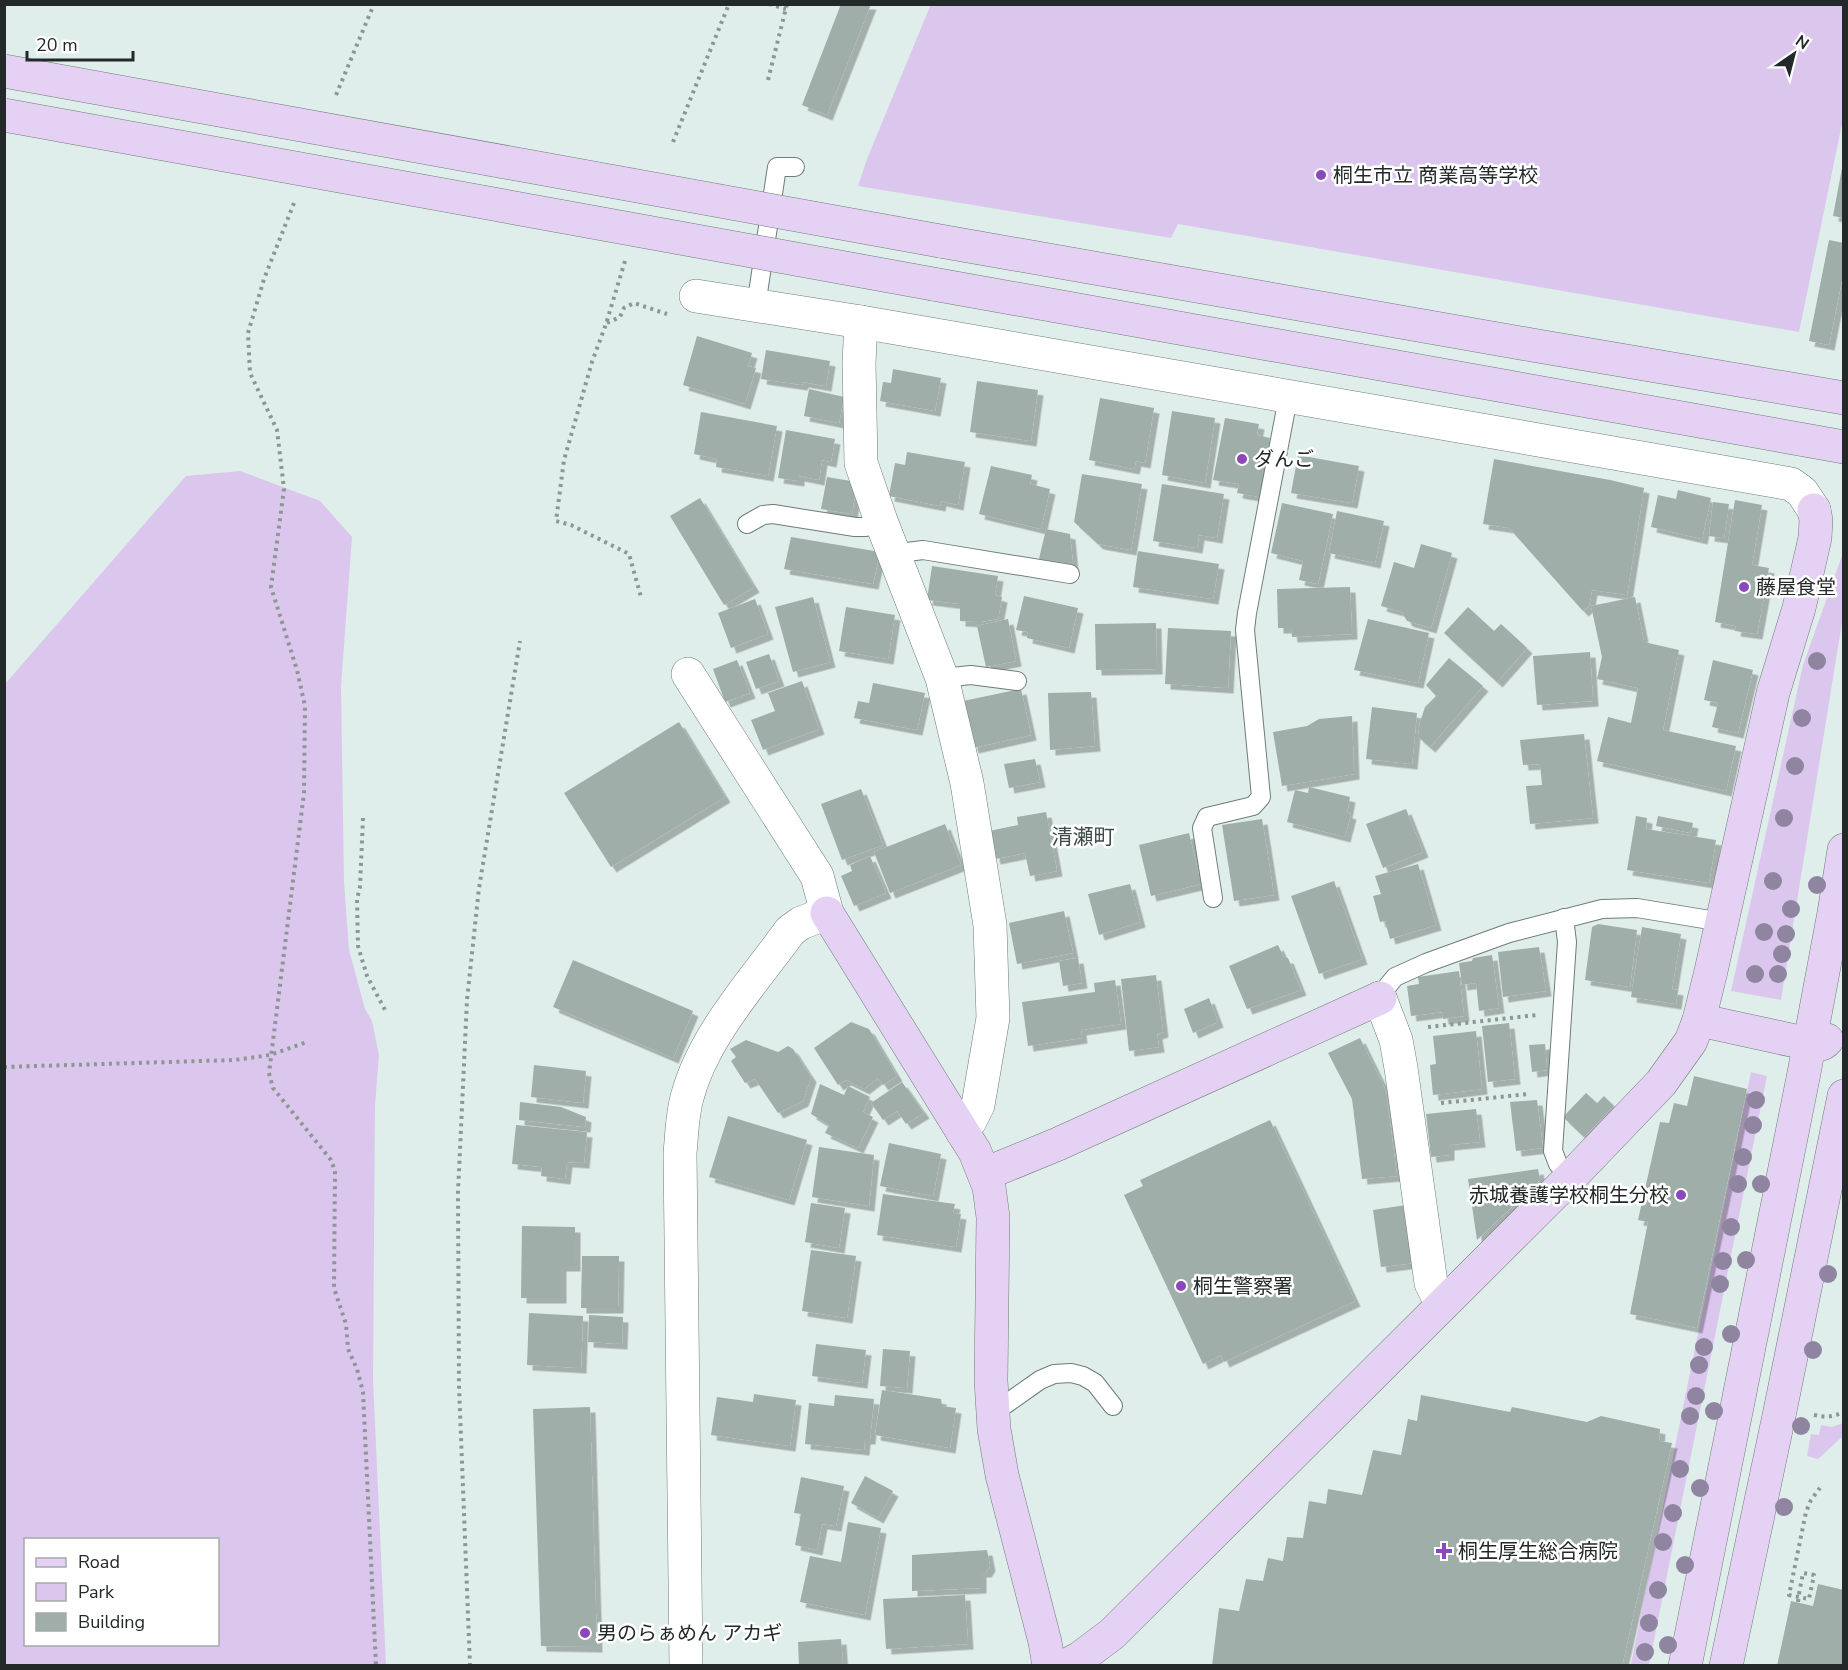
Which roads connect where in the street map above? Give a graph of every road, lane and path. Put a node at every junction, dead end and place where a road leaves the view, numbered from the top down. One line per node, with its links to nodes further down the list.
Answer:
1 (374, 4): 7 (path)
2 (729, 4): 9 (path)
3 (769, 4): 4 (path)
4 (786, 7): 6 (path)
5 (4, 71): 19 (street, bridge)
6 (768, 80)
7 (334, 102)
8 (4, 115): 20 (street, bridge)
9 (673, 142)
10 (795, 167): 14 (lane)
11 (294, 201): 44 (path)
12 (627, 257): 17 (path)
13 (696, 296): 14 (street)
14 (756, 306): 16 (street)
15 (659, 311): 17 (path)
16 (861, 322): 18 (street); 21 (street)
17 (606, 324): 25 (path)
18 (1288, 398): 32 (lane); 35 (street)
19 (1844, 398)
20 (1844, 447)
21 (881, 521): 22 (lane); 23 (street)
22 (747, 524)
23 (895, 557): 24 (lane); 28 (street)
24 (1070, 574)
25 (641, 597)
26 (520, 641): 60 (path)
27 (688, 674): 33 (street)
28 (942, 678): 29 (lane); 49 (street)
29 (1017, 681)
30 (363, 818): 38 (path)
31 (1844, 850): 43 (street)
32 (1213, 898)
33 (827, 913): 49 (street); 61 (street)
34 (1564, 918): 35 (lane); 37 (lane); 39 (lane)
35 (1722, 922): 40 (street)
36 (1844, 978): 43 (street)
37 (1380, 998): 41 (street); 50 (street)
38 (385, 1010)
39 (1561, 1012): 41 (path); 46 (lane)
40 (1699, 1020): 43 (street); 51 (street)
41 (1393, 1033): 48 (street)
42 (307, 1042): 44 (path)
43 (1809, 1044): 64 (street)
44 (270, 1055): 45 (path); 59 (path)
45 (4, 1067)
46 (1557, 1091): 48 (path); 51 (lane)
47 (1844, 1096): 65 (street)
48 (1406, 1107): 52 (street)
49 (962, 1131): 50 (street)
50 (985, 1174): 54 (street)
51 (1570, 1178): 52 (street)
52 (1442, 1305): 63 (street)
53 (1113, 1406): 54 (lane)
54 (992, 1408): 62 (street)
55 (1844, 1411): 56 (path)
56 (1808, 1413)
57 (1820, 1488): 58 (path, bridge)
58 (1798, 1602)
59 (376, 1665)
60 (470, 1665)
61 (686, 1665)
62 (1049, 1665)
63 (1065, 1665)
64 (1685, 1665)
65 (1726, 1665)

